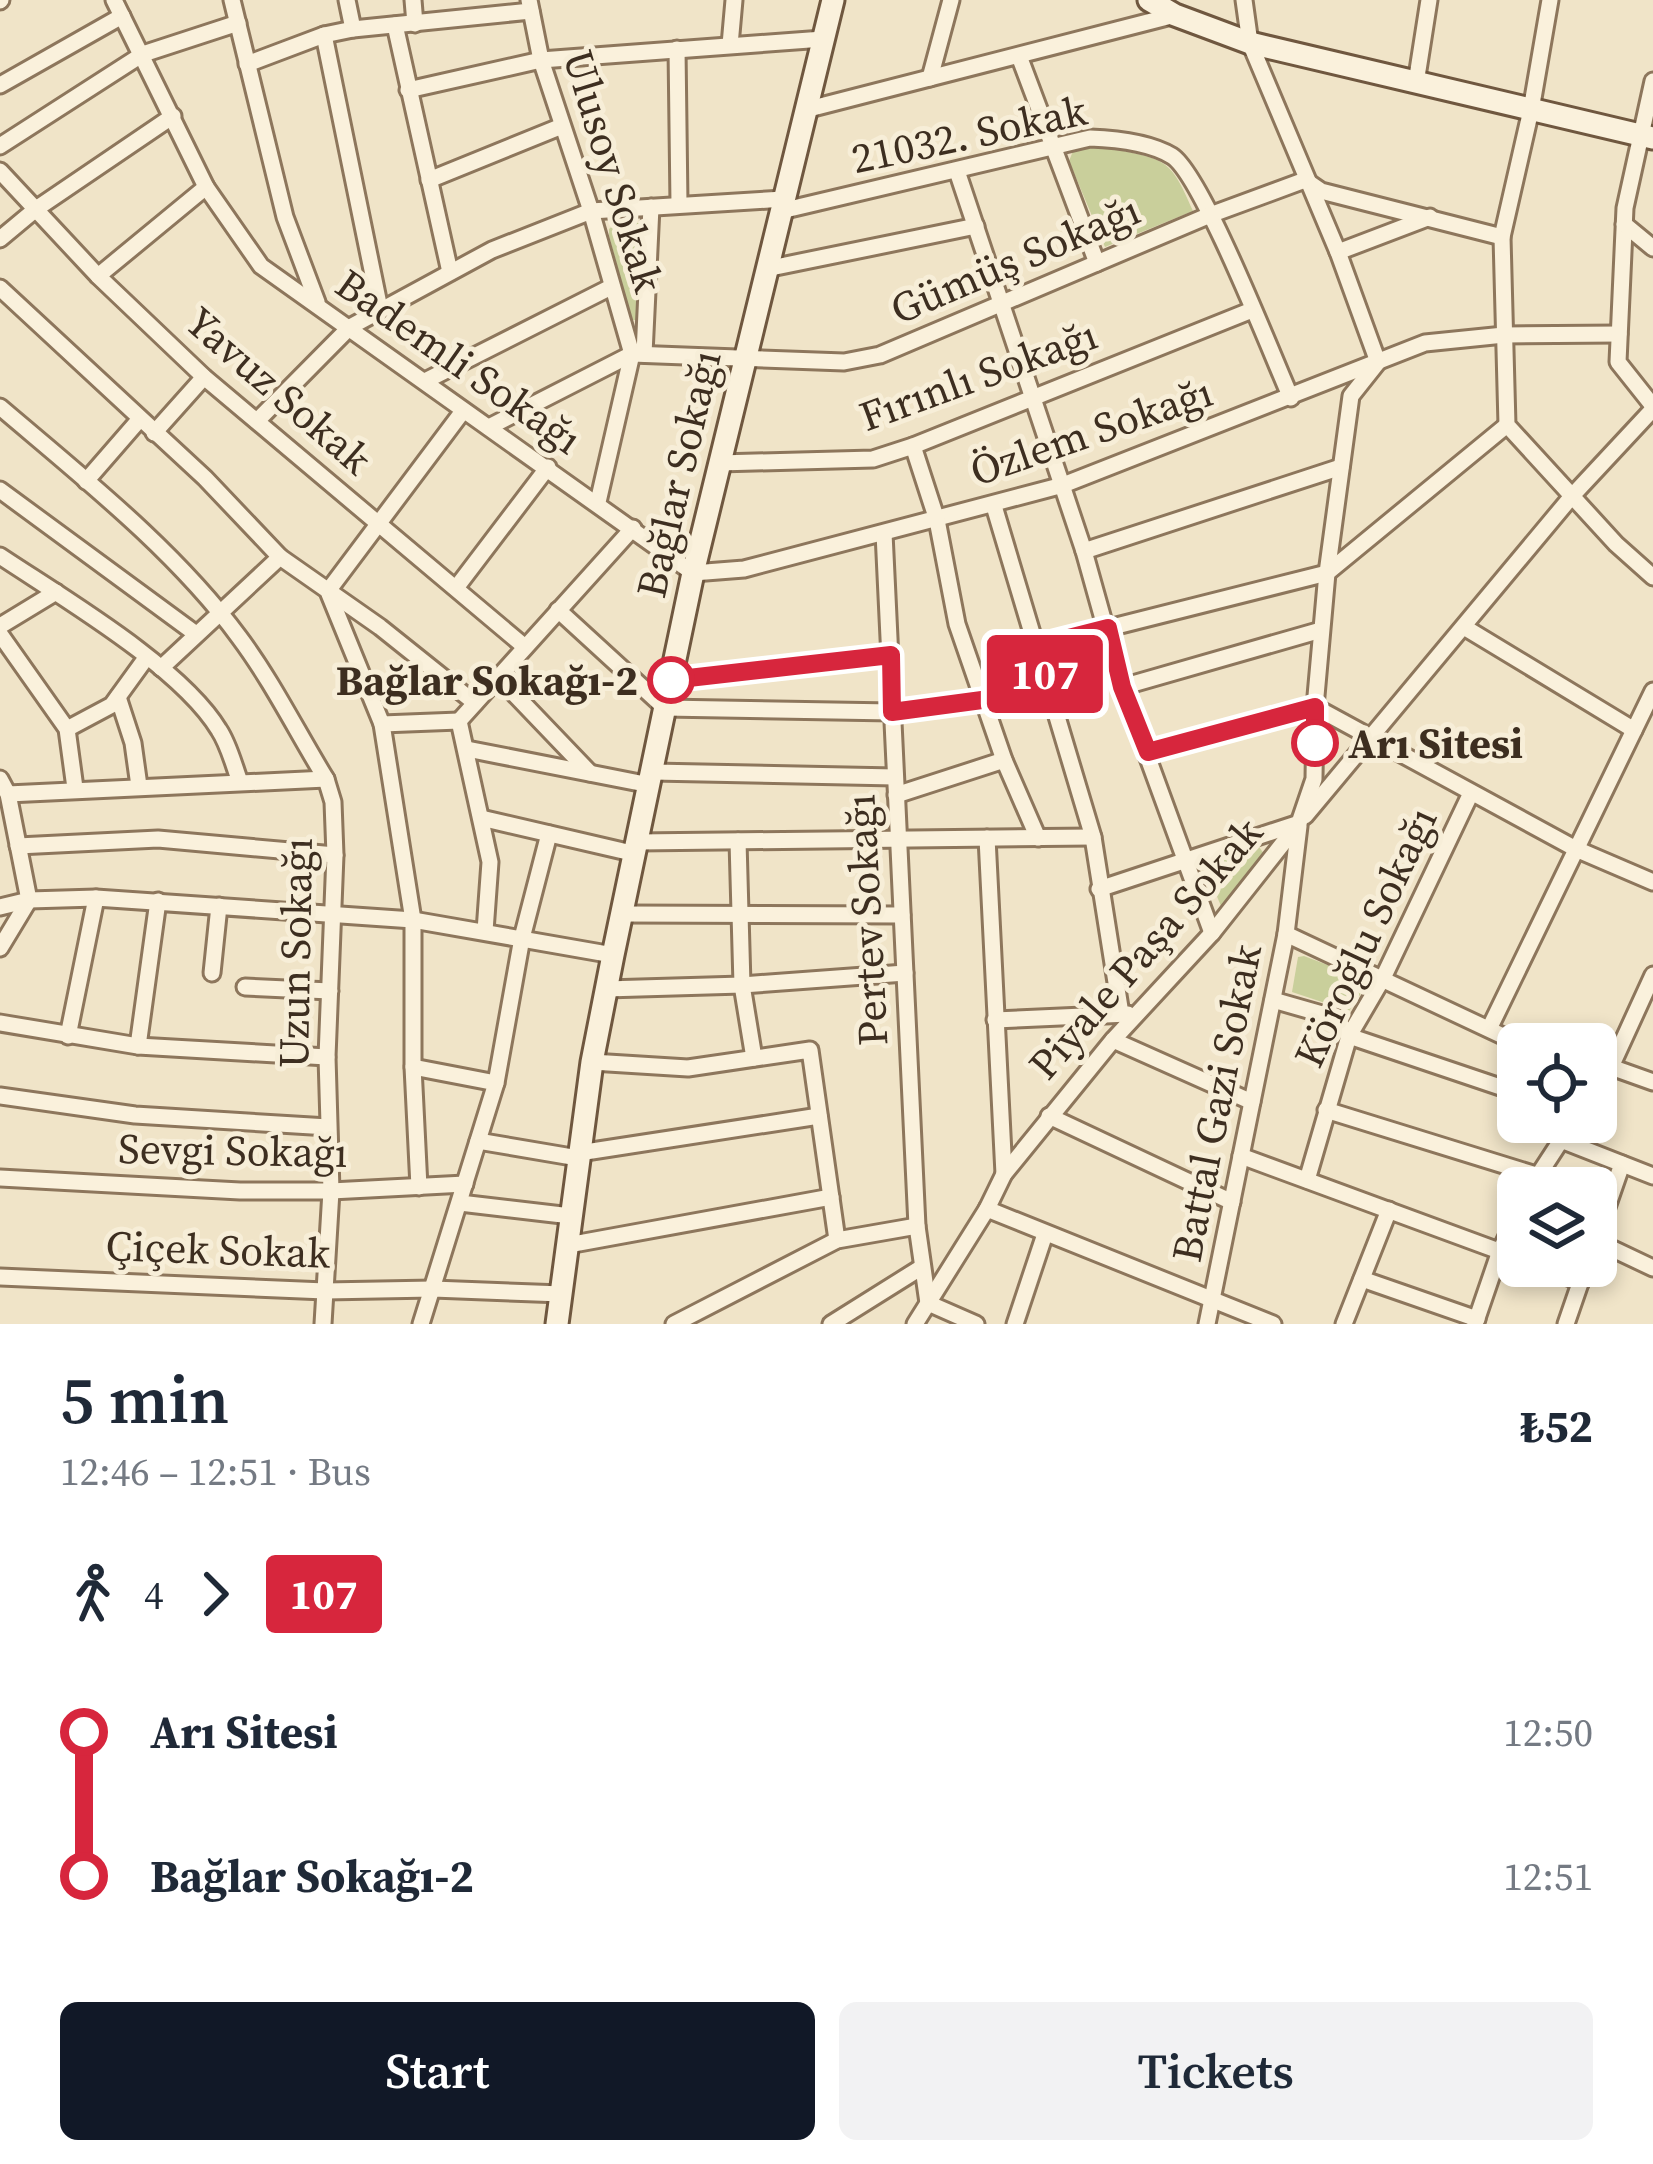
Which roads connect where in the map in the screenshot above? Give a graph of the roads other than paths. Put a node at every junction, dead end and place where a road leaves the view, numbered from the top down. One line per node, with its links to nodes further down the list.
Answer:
1 (232, 0): 14 (street)
2 (346, 0): 17 (street)
3 (412, 0): 15 (street)
4 (734, 0): 21 (street)
5 (833, 0): 19 (main road, Bağlar Sokağı)
6 (951, 0): 27 (street)
7 (1149, 0): 13 (main road)
8 (1244, 0): 20 (street)
9 (1429, 0): 29 (street)
10 (1550, 0): 33 (street)
11 (530, 5): 15 (street); 25 (street, Ulusoy Sokak)
12 (118, 8): 23 (street, Bademli Sokağı); 30 (street)
13 (1175, 15): 20 (main road); 24 (street)
14 (238, 23): 23 (street); 26 (street)
15 (415, 24): 16 (street)
16 (395, 25): 17 (street); 31 (street)
17 (353, 29): 18 (street)
18 (324, 35): 26 (street); 65 (street)
19 (823, 39): 21 (street); 32 (main road, Bağlar Sokağı)
20 (1250, 43): 29 (main road); 42 (street)
21 (730, 45): 22 (street)
22 (677, 49): 25 (street); 44 (street)
23 (143, 54): 34 (street, Bademli Sokağı); 38 (street)
24 (1019, 56): 27 (street); 37 (street)
25 (541, 60): 31 (street); 35 (street, Ulusoy Sokak)
26 (247, 64): 64 (street)
27 (930, 78): 32 (street)
28 (1653, 81): 36 (street)
29 (1416, 82): 33 (main road)
30 (0, 85)
31 (408, 90): 41 (street)
32 (805, 110): 45 (main road, Bağlar Sokağı)
33 (1531, 110): 36 (main road); 53 (street)
34 (173, 116): 43 (street, Bademli Sokağı); 47 (street)
35 (562, 126): 41 (street); 48 (street, Ulusoy Sokak)
36 (1648, 137): 51 (street)
37 (1053, 145): 40 (street, 21032. Sokak); 49 (street, 21032. Sokak); 57 (street)
38 (0, 146)
39 (0, 171): 47 (street, Yavuz Sokak)
40 (957, 171): 45 (street, 21032. Sokak); 52 (street)
41 (429, 180): 59 (street)
42 (1305, 180): 49 (street, Gümüş Sokağı); 50 (street); 56 (street)
43 (206, 187): 60 (street); 64 (street, Bademli Sokağı)
44 (680, 204): 45 (street, 21032. Sokak); 46 (street, 21032. Sokak)
45 (782, 205): 58 (main road, Bağlar Sokağı)
46 (651, 207): 48 (street, 21032. Sokak); 70 (street)
47 (36, 209): 54 (street); 60 (street, Yavuz Sokak)
48 (591, 211): 59 (street, 21032. Sokak); 61 (street, Ulusoy Sokak)
49 (1210, 215): 57 (street, Gümüş Sokağı); 66 (street, 21032. Sokak)
50 (1430, 217): 53 (street); 56 (street)
51 (1624, 224): 55 (street); 68 (street)
52 (976, 226): 58 (street); 63 (street)
53 (1502, 237): 69 (street)
54 (0, 239)
55 (1653, 248)
56 (1338, 252): 72 (street)
57 (1097, 263): 63 (street, Gümüş Sokağı)
58 (766, 268): 71 (main road, Bağlar Sokağı)
59 (450, 272): 65 (street, 21032. Sokak)
60 (98, 276): 73 (street, Yavuz Sokak)
61 (611, 287): 70 (street, Ulusoy Sokak); 74 (street)
62 (0, 288): 80 (street)
63 (1001, 303): 71 (street, Gümüş Sokağı); 75 (street)
64 (318, 305): 67 (street, Bademli Sokağı)
65 (380, 309): 67 (street, 21032. Sokak)
66 (1252, 310): 75 (street, Fırınlı Sokağı); 76 (street, 21032. Sokak)
67 (350, 327): 74 (street, Bademli Sokağı); 81 (street, 21032. Sokak)
68 (1618, 334): 69 (street, Özlem Sokağı); 78 (street)
69 (1504, 335): 72 (street, Özlem Sokağı); 82 (street)
70 (638, 354): 71 (street, Gümüş Sokağı); 83 (street); 93 (street, Ulusoy Sokak)
71 (746, 358): 86 (main road, Bağlar Sokağı)
72 (1378, 362): 76 (street, Özlem Sokağı); 88 (street, Piyale Paşa Sokak)
73 (204, 377): 81 (street, Yavuz Sokak); 84 (street)
74 (424, 381): 79 (street, Bademli Sokağı)
75 (1034, 395): 85 (street, Fırınlı Sokağı); 90 (street)
76 (1291, 398): 90 (street, Özlem Sokağı)
77 (0, 407): 89 (street, Uzun Sokağı)
78 (1653, 407): 92 (street)
79 (464, 410): 83 (street, Bademli Sokağı); 96 (street)
80 (139, 420): 84 (street); 89 (street)
81 (257, 421): 96 (street, Yavuz Sokak)
82 (1508, 425): 92 (street); 103 (street)
83 (489, 427): 87 (street, Bademli Sokağı)
84 (154, 433): 101 (street)
85 (914, 446): 86 (street, Fırınlı Sokağı); 95 (street)
86 (719, 463): 102 (main road, Bağlar Sokağı)
87 (548, 467): 93 (street, Bademli Sokağı); 105 (street)
88 (1340, 467): 99 (street); 103 (street, Piyale Paşa Sokak)
89 (86, 481): 109 (street, Uzun Sokağı)
90 (1063, 485): 94 (street, Özlem Sokağı); 99 (street)
91 (0, 490): 114 (street)
92 (1572, 496): 104 (street); 110 (street)
93 (598, 502): 97 (street, Bademli Sokağı)
94 (994, 506): 95 (street, Özlem Sokağı); 115 (street)
95 (937, 520): 98 (street, Özlem Sokağı); 125 (street)
96 (379, 524): 105 (street, Yavuz Sokak); 106 (street)
97 (633, 528): 102 (street, Bademli Sokağı); 108 (street)
98 (884, 533): 102 (street, Özlem Sokağı); 117 (street, Pertev Sokağı)
99 (1084, 550): 111 (street)
100 (0, 556): 107 (street)
101 (280, 556): 106 (street); 109 (street)
102 (693, 573): 120 (main road, Bağlar Sokağı)
103 (1327, 573): 111 (street); 113 (street, Piyale Paşa Sokak)
104 (1653, 578)
105 (456, 588): 116 (street, Yavuz Sokak)
106 (328, 591): 126 (street); 131 (street)
107 (56, 592): 112 (street); 118 (street)
108 (558, 610): 116 (street); 128 (street)
109 (221, 615): 114 (street); 141 (street, Uzun Sokağı)
110 (1464, 627): 133 (street); 134 (street)
111 (1108, 628): 115 (street); 122 (street)
112 (0, 630): 132 (street)
113 (1322, 630): 122 (street); 127 (street, Piyale Paşa Sokak)
114 (196, 634): 118 (street)
115 (1037, 646): 121 (street)
116 (525, 647): 119 (street)
117 (891, 655): 120 (street); 129 (street, Pertev Sokağı)
118 (154, 663): 124 (street); 142 (street)
119 (498, 677): 126 (street); 138 (street)
120 (671, 680): 128 (main road, Bağlar Sokağı)
121 (1047, 680): 125 (street); 151 (street)
122 (1122, 687): 136 (street)
123 (1653, 692): 133 (street)
124 (118, 697): 132 (street); 144 (street)
125 (982, 700): 129 (street); 137 (street)
126 (475, 703): 130 (street)
127 (1315, 707): 134 (street); 136 (street); 149 (street, Piyale Paşa Sokak)
128 (665, 708): 129 (street); 140 (main road, Bağlar Sokağı)
129 (892, 712): 139 (street, Pertev Sokağı)
130 (459, 721): 131 (street); 135 (street)
131 (382, 724): 172 (street)
132 (67, 729): 145 (street)
133 (1634, 730): 158 (street)
134 (1374, 736): 146 (street); 149 (street)
135 (466, 749): 138 (street); 148 (street)
136 (1148, 752): 160 (street)
137 (1004, 760): 147 (street); 153 (street)
138 (590, 773): 140 (street)
139 (895, 777): 140 (street); 147 (street, Pertev Sokağı)
140 (652, 778): 157 (main road, Bağlar Sokağı)
141 (326, 779): 142 (street); 159 (street, Uzun Sokağı)
142 (240, 782): 144 (street)
143 (4, 786): 145 (street); 156 (street)
144 (139, 786): 145 (street)
145 (75, 788)
146 (1471, 793): 158 (street); 181 (street, Köroğlu Sokağı)
147 (896, 795): 154 (street, Pertev Sokağı)
148 (481, 818): 150 (street); 173 (street)
149 (1299, 823): 160 (street); 174 (street, Piyale Paşa Sokak); 175 (street, Battal Gazi Sokak)
150 (549, 834): 157 (street); 176 (street)
151 (1094, 837): 153 (street); 162 (street)
152 (987, 838): 153 (street); 154 (street); 189 (street)
153 (1038, 838)
154 (897, 839): 155 (street); 169 (street, Pertev Sokağı)
155 (738, 841): 157 (street); 170 (street)
156 (18, 846): 159 (street); 164 (street)
157 (637, 848): 168 (main road, Bağlar Sokağı)
158 (1576, 849): 161 (street); 191 (street)
159 (335, 855): 171 (street, Uzun Sokağı)
160 (1188, 861): 162 (street); 174 (street)
161 (1653, 882)
162 (1100, 889): 188 (street)
163 (96, 898): 164 (street); 165 (street); 193 (street)
164 (29, 900): 167 (street); 177 (street)
165 (158, 901): 166 (street); 196 (street)
166 (219, 906): 171 (street); 179 (street)
167 (0, 907)
168 (623, 914): 170 (street); 178 (main road, Bağlar Sokağı)
169 (902, 915): 170 (street); 180 (street, Pertev Sokağı)
170 (740, 916): 183 (street)
171 (333, 917): 172 (street); 186 (street, Uzun Sokağı)
172 (413, 920): 173 (street); 201 (street)
173 (485, 932): 176 (street)
174 (1212, 933): 188 (street, Piyale Paşa Sokak)
175 (1286, 934): 181 (street); 187 (street, Battal Gazi Sokak)
176 (522, 938): 178 (street); 204 (street)
177 (0, 948)
178 (613, 955): 185 (main road, Bağlar Sokağı)
179 (212, 973)
180 (905, 973): 183 (street); 232 (street, Pertev Sokağı)
181 (1382, 978): 191 (street); 194 (street, Köroğlu Sokağı)
182 (1652, 981): 197 (street)
183 (742, 985): 185 (street); 199 (street)
184 (245, 987): 186 (street)
185 (606, 988): 200 (main road, Bağlar Sokağı)
186 (330, 991): 198 (street, Uzun Sokağı)
187 (1273, 1000): 194 (street); 207 (street, Battal Gazi Sokak)
188 (1129, 1014): 189 (street); 195 (street, Piyale Paşa Sokak)
189 (995, 1020): 218 (street)
190 (0, 1023): 193 (street)
191 (1490, 1027): 192 (street)
192 (1497, 1031)
193 (68, 1036): 196 (street)
194 (1349, 1036): 205 (street); 208 (street, Köroğlu Sokağı)
195 (1113, 1040): 207 (street); 210 (street, Piyale Paşa Sokak)
196 (138, 1046): 198 (street)
197 (1617, 1054)
198 (327, 1057): 211 (street, Uzun Sokağı)
199 (754, 1058): 200 (street); 209 (street)
200 (592, 1062): 214 (main road, Bağlar Sokağı)
201 (412, 1067): 204 (street); 224 (street)
202 (1617, 1069): 203 (street)
203 (1653, 1082)
204 (496, 1083): 212 (street)
205 (1497, 1086)
206 (0, 1096): 211 (street)
207 (1252, 1102): 215 (street, Battal Gazi Sokak)
208 (1326, 1110): 217 (street); 222 (street, Köroğlu Sokağı)
209 (820, 1116): 214 (street); 226 (street)
210 (1049, 1116): 218 (street, Piyale Paşa Sokak); 227 (street)
211 (328, 1127): 225 (street, Uzun Sokağı)
212 (478, 1141): 214 (street); 223 (street)
213 (1571, 1143): 216 (street)
214 (579, 1156): 231 (main road, Bağlar Sokağı)
215 (1241, 1156): 222 (street); 227 (street, Battal Gazi Sokak)
216 (1622, 1164): 219 (street); 221 (street)
217 (1497, 1169)
218 (1004, 1174): 229 (street, Piyale Paşa Sokak)
219 (1653, 1176)
220 (0, 1178): 225 (street, Sevgi Sokağı)
221 (1617, 1179)
222 (1307, 1180): 230 (street)
223 (465, 1184): 224 (street, Sevgi Sokağı); 228 (street)
224 (419, 1187): 225 (street, Sevgi Sokağı)
225 (332, 1192): 245 (street, Uzun Sokağı)
226 (831, 1197): 234 (street); 235 (street)
227 (1232, 1202): 247 (street, Battal Gazi Sokak)
228 (460, 1203): 231 (street); 244 (street)
229 (987, 1209): 233 (street); 248 (street, Piyale Paşa Sokak)
230 (1389, 1210): 236 (street); 242 (street)
231 (571, 1216): 235 (main road, Bağlar Sokağı)
232 (917, 1226): 234 (street); 239 (street, Pertev Sokağı)
233 (1045, 1234): 247 (street); 257 (street)
234 (837, 1240): 253 (street)
235 (568, 1245): 246 (main road, Bağlar Sokağı)
236 (1497, 1250)
237 (1617, 1250): 240 (street)
238 (1497, 1260): 249 (street)
239 (922, 1267): 248 (street, Pertev Sokağı); 254 (street)
240 (1653, 1268)
241 (0, 1277): 245 (street, Çiçek Sokak)
242 (1362, 1279): 249 (street); 260 (street)
243 (1579, 1287): 261 (street)
244 (433, 1289): 245 (street, Çiçek Sokak); 246 (street, Çiçek Sokak); 251 (street)
245 (326, 1291): 250 (street, Uzun Sokağı)
246 (562, 1294): 252 (main road, Bağlar Sokağı)
247 (1214, 1302): 258 (street, Battal Gazi Sokak); 259 (street)
248 (928, 1303): 255 (street, Piyale Paşa Sokak); 256 (street)
249 (1476, 1321)
250 (323, 1324)
251 (421, 1324)
252 (557, 1324)
253 (674, 1324)
254 (831, 1324)
255 (915, 1324)
256 (976, 1324)
257 (1015, 1324)
258 (1207, 1324)
259 (1273, 1324)
260 (1344, 1324)
261 (1566, 1324)

